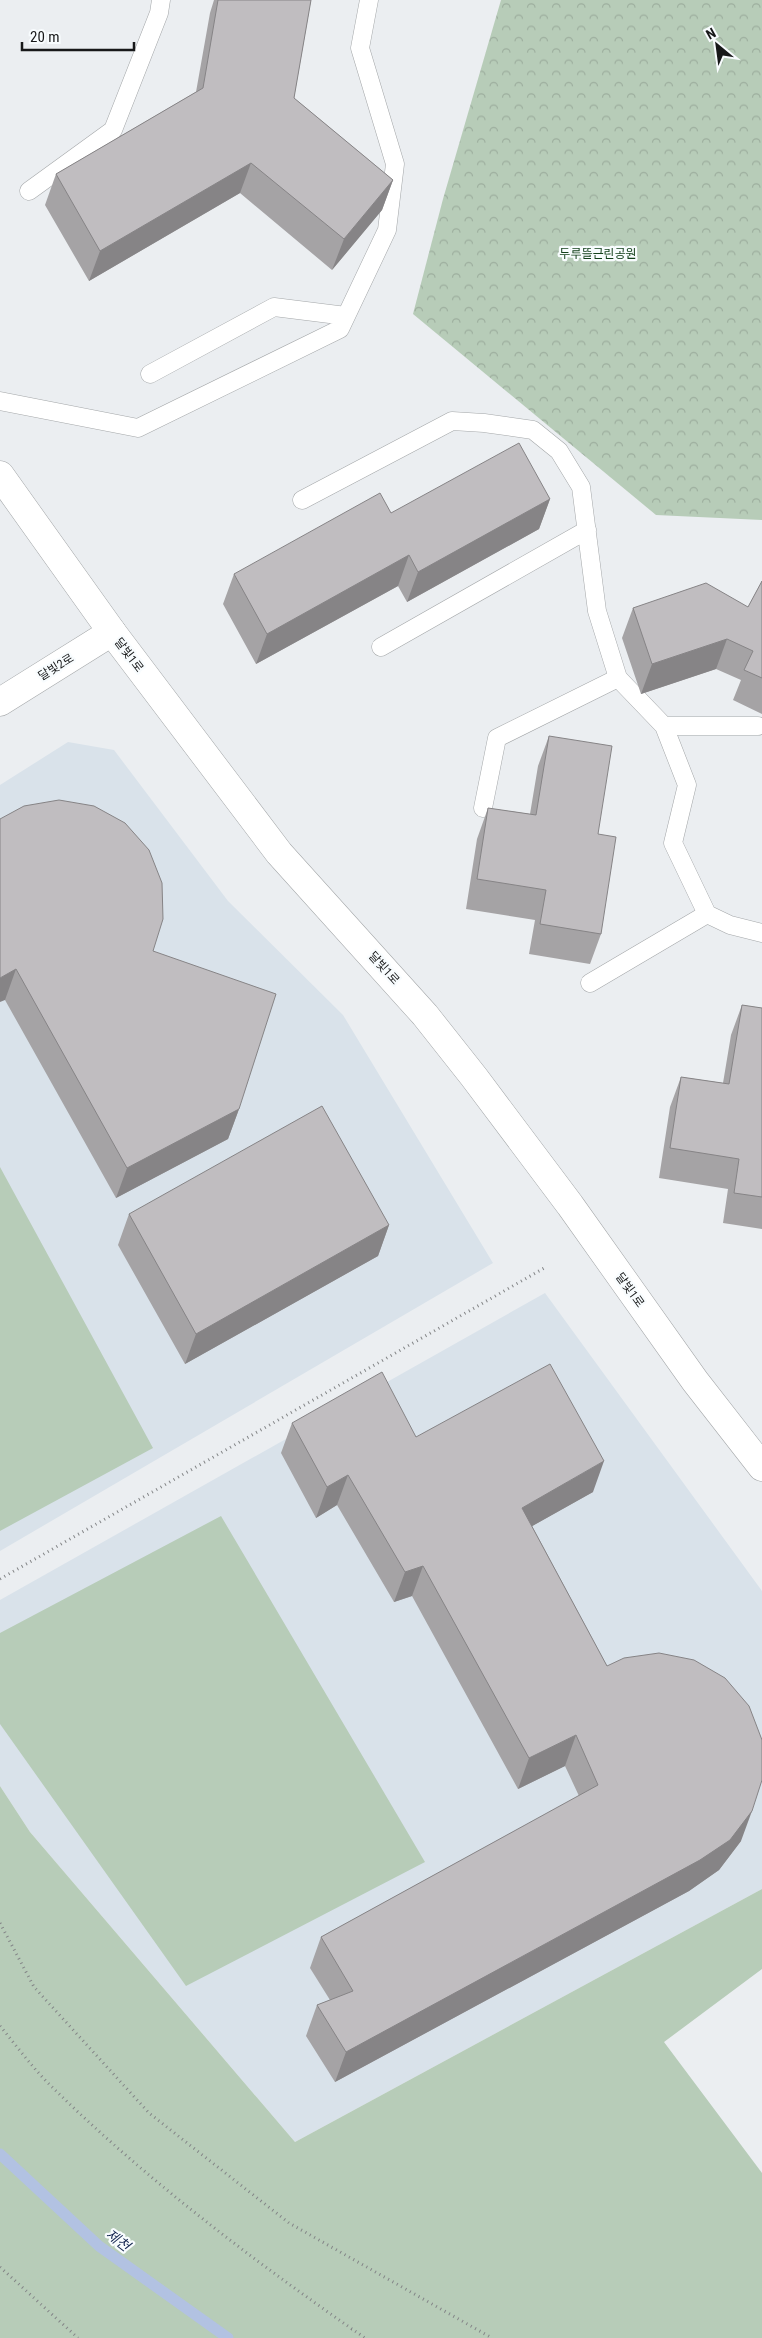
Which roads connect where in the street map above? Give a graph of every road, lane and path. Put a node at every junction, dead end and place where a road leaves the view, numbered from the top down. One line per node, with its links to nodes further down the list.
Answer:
1 (161, 0): 3 (lane)
2 (369, 0): 4 (lane)
3 (29, 191)
4 (346, 316): 5 (lane); 6 (lane)
5 (150, 374)
6 (0, 401)
7 (0, 475): 10 (street, 달빛1로)
8 (302, 500): 9 (lane)
9 (587, 530): 11 (lane); 12 (lane)
10 (112, 632): 13 (street, 달빛2로); 21 (street, 달빛1로)
11 (381, 647)
12 (618, 678): 14 (lane); 16 (lane)
13 (0, 702)
14 (664, 726): 15 (lane); 17 (lane)
15 (758, 726)
16 (483, 808)
17 (707, 914): 18 (lane); 19 (lane)
18 (762, 933)
19 (590, 983)
20 (546, 1267): 22 (path)
21 (762, 1467)
22 (0, 1578)
23 (0, 1923): 28 (path)
24 (0, 2026): 27 (path)
25 (0, 2267): 26 (path)
26 (78, 2338)
27 (365, 2338)
28 (492, 2338)

